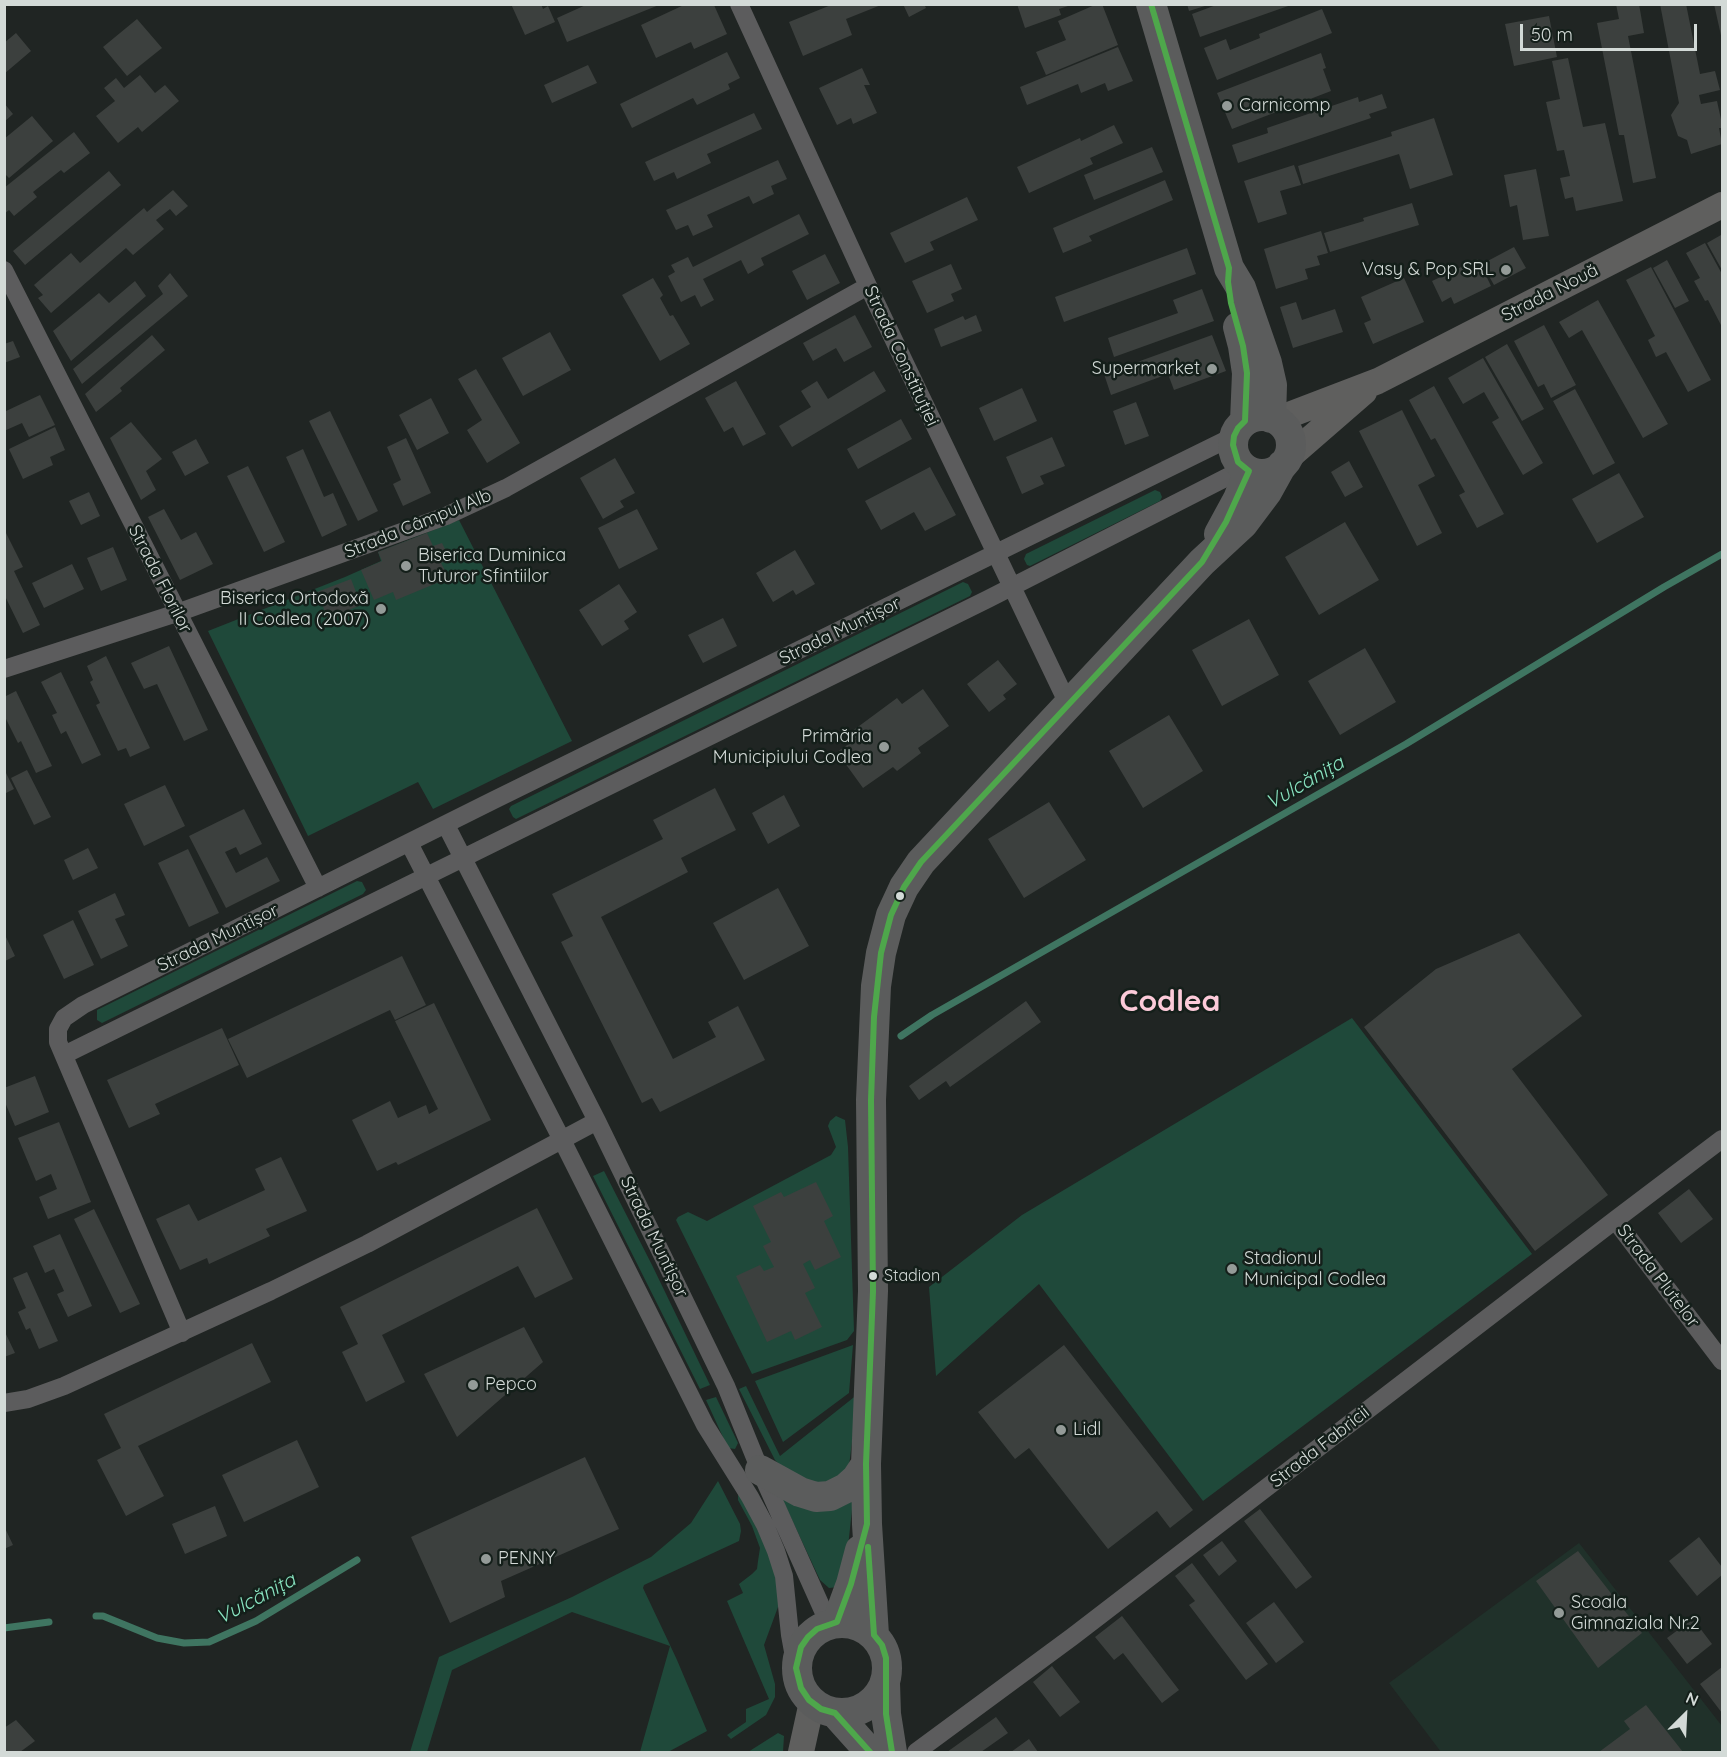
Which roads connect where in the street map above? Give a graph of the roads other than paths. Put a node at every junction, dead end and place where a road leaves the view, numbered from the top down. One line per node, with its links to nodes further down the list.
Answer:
1 (739, 4): 5 (street, Strada Constituției)
2 (1151, 4): 7 (highway)
3 (1722, 205): 6 (main road, Strada Nouă)
4 (4, 270): 13 (street, Strada Florilor)
5 (868, 286): 10 (street, Strada Constituției); 13 (street, Strada Câmpul Alb)
6 (1378, 381): 7 (main road, Strada Nouă); 8 (main road, Strada Nouă)
7 (1257, 424): 8 (highway); 9 (highway); 10 (street, Strada Muntișor)
8 (1285, 462): 9 (highway); 11 (highway)
9 (1247, 469): 11 (highway); 12 (street, Strada Muntișor)
10 (995, 554): 12 (street, Strada Constituției); 16 (street, Strada Muntișor)
11 (1202, 562): 15 (highway)
12 (1011, 587): 15 (street, Strada Constituției); 18 (street, Strada Muntișor)
13 (177, 613): 14 (street, Strada Câmpul Alb); 20 (street, Strada Florilor)
14 (4, 669)
15 (1069, 705): 29 (highway)
16 (446, 825): 17 (street, Strada Muntișor); 18 (street, Strada Muntișor)
17 (409, 843): 19 (street, Strada Muntișor); 20 (street, Strada Muntișor)
18 (463, 858): 19 (street, Strada Muntișor); 22 (street, Strada Muntișor)
19 (426, 876): 21 (street, Strada Muntișor); 24 (street, Strada Muntișor)
20 (318, 888): 21 (street, Strada Muntișor)
21 (63, 1055): 26 (street, Strada Muntișor)
22 (597, 1121): 24 (street); 30 (street, Strada Muntișor)
23 (1722, 1139): 25 (street, Strada Fabricii)
24 (562, 1140): 26 (street); 34 (street, Strada Muntișor)
25 (1615, 1220): 27 (street, Strada Plutelor); 40 (street, Strada Fabricii)
26 (182, 1333): 28 (street)
27 (1722, 1361)
28 (4, 1403)
29 (866, 1464): 30 (highway); 31 (highway)
30 (760, 1470): 32 (street, Strada Muntișor)
31 (867, 1524): 32 (highway); 33 (highway)
32 (833, 1623): 33 (highway); 34 (highway)
33 (874, 1635): 35 (highway)
34 (796, 1668): 36 (highway)
35 (885, 1683): 36 (highway); 39 (highway)
36 (825, 1709): 37 (main road); 38 (highway)
37 (803, 1752)
38 (870, 1752)
39 (892, 1752)
40 (916, 1752)

